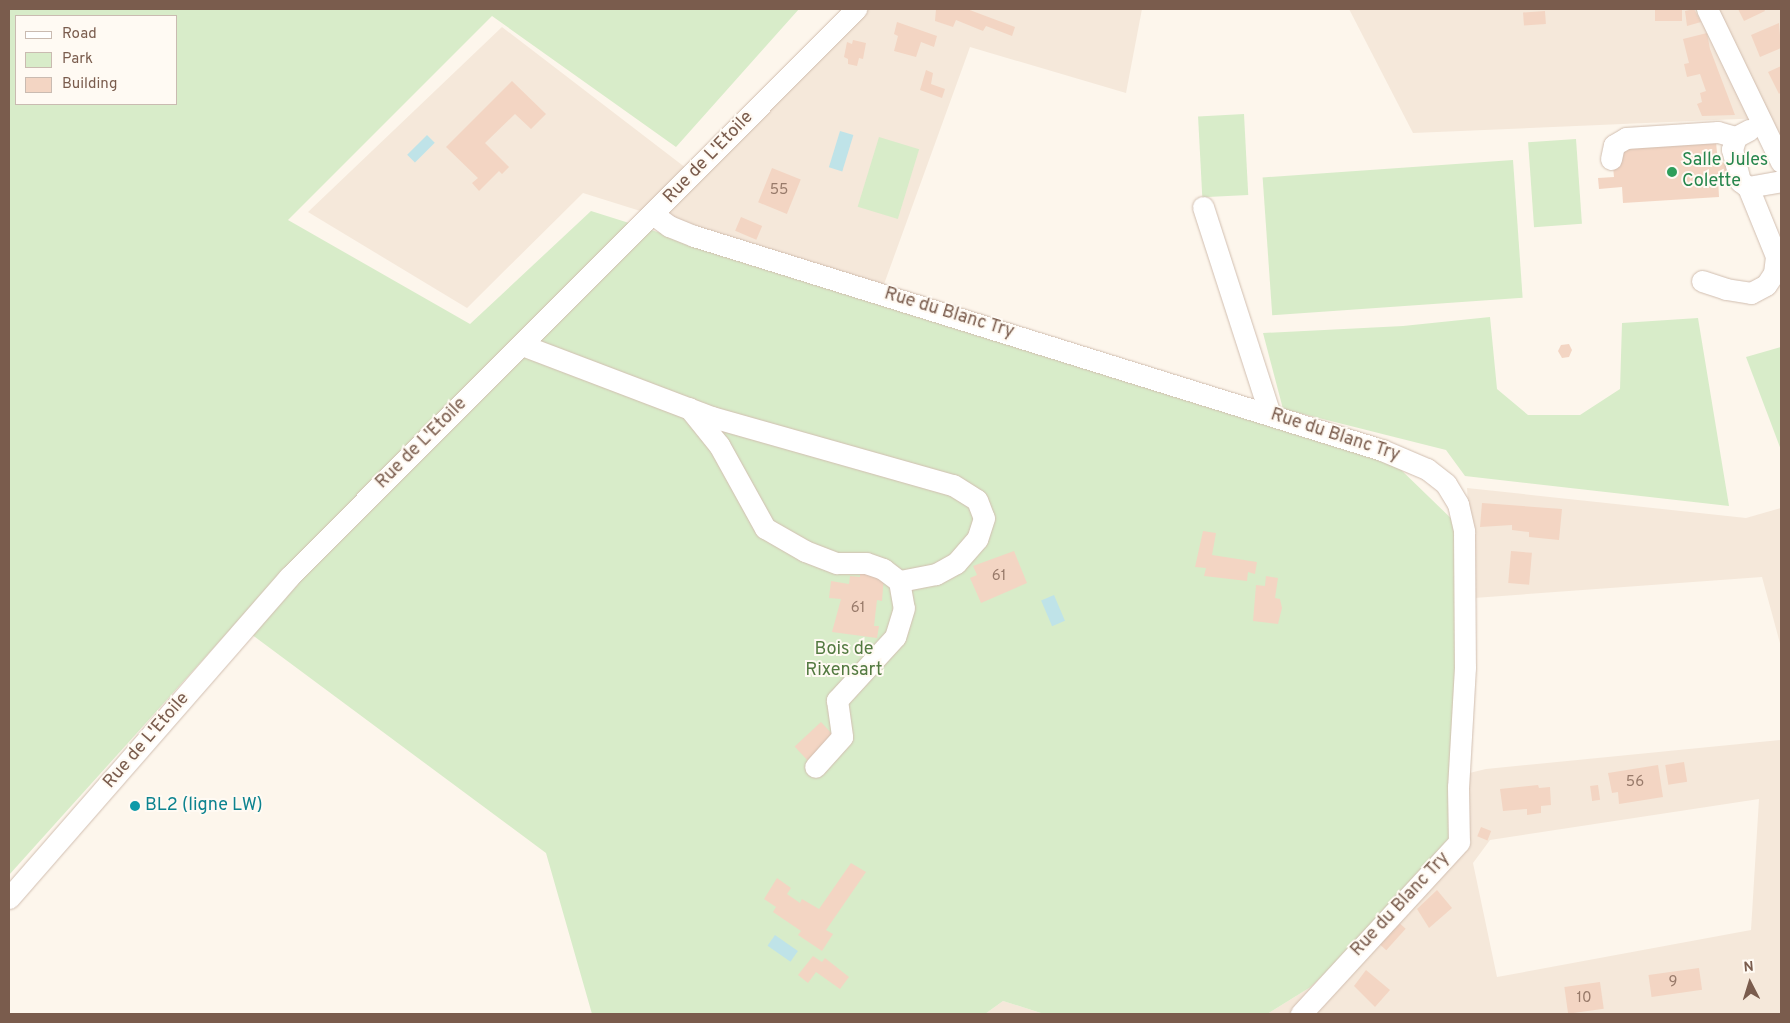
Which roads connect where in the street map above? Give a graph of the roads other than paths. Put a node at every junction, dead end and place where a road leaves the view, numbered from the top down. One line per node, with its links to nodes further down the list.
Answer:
1 (856, 9): 10 (street, Rue de L'Etoile)
2 (1707, 9): 3 (street)
3 (1763, 124): 4 (street); 6 (street)
4 (1736, 137): 5 (street); 8 (street)
5 (1611, 159)
6 (1781, 162)
7 (1781, 181): 8 (street)
8 (1748, 188): 11 (street)
9 (1203, 207): 14 (street)
10 (654, 214): 12 (street, Rue de L'Etoile); 14 (street, Rue du Blanc Try)
11 (1702, 281)
12 (522, 345): 13 (street); 17 (street, Rue de L'Etoile)
13 (688, 408): 15 (street); 15 (street)
14 (1270, 414): 18 (street, Rue du Blanc Try)
15 (899, 581): 16 (street)
16 (816, 767)
17 (9, 898)
18 (1301, 1014)

